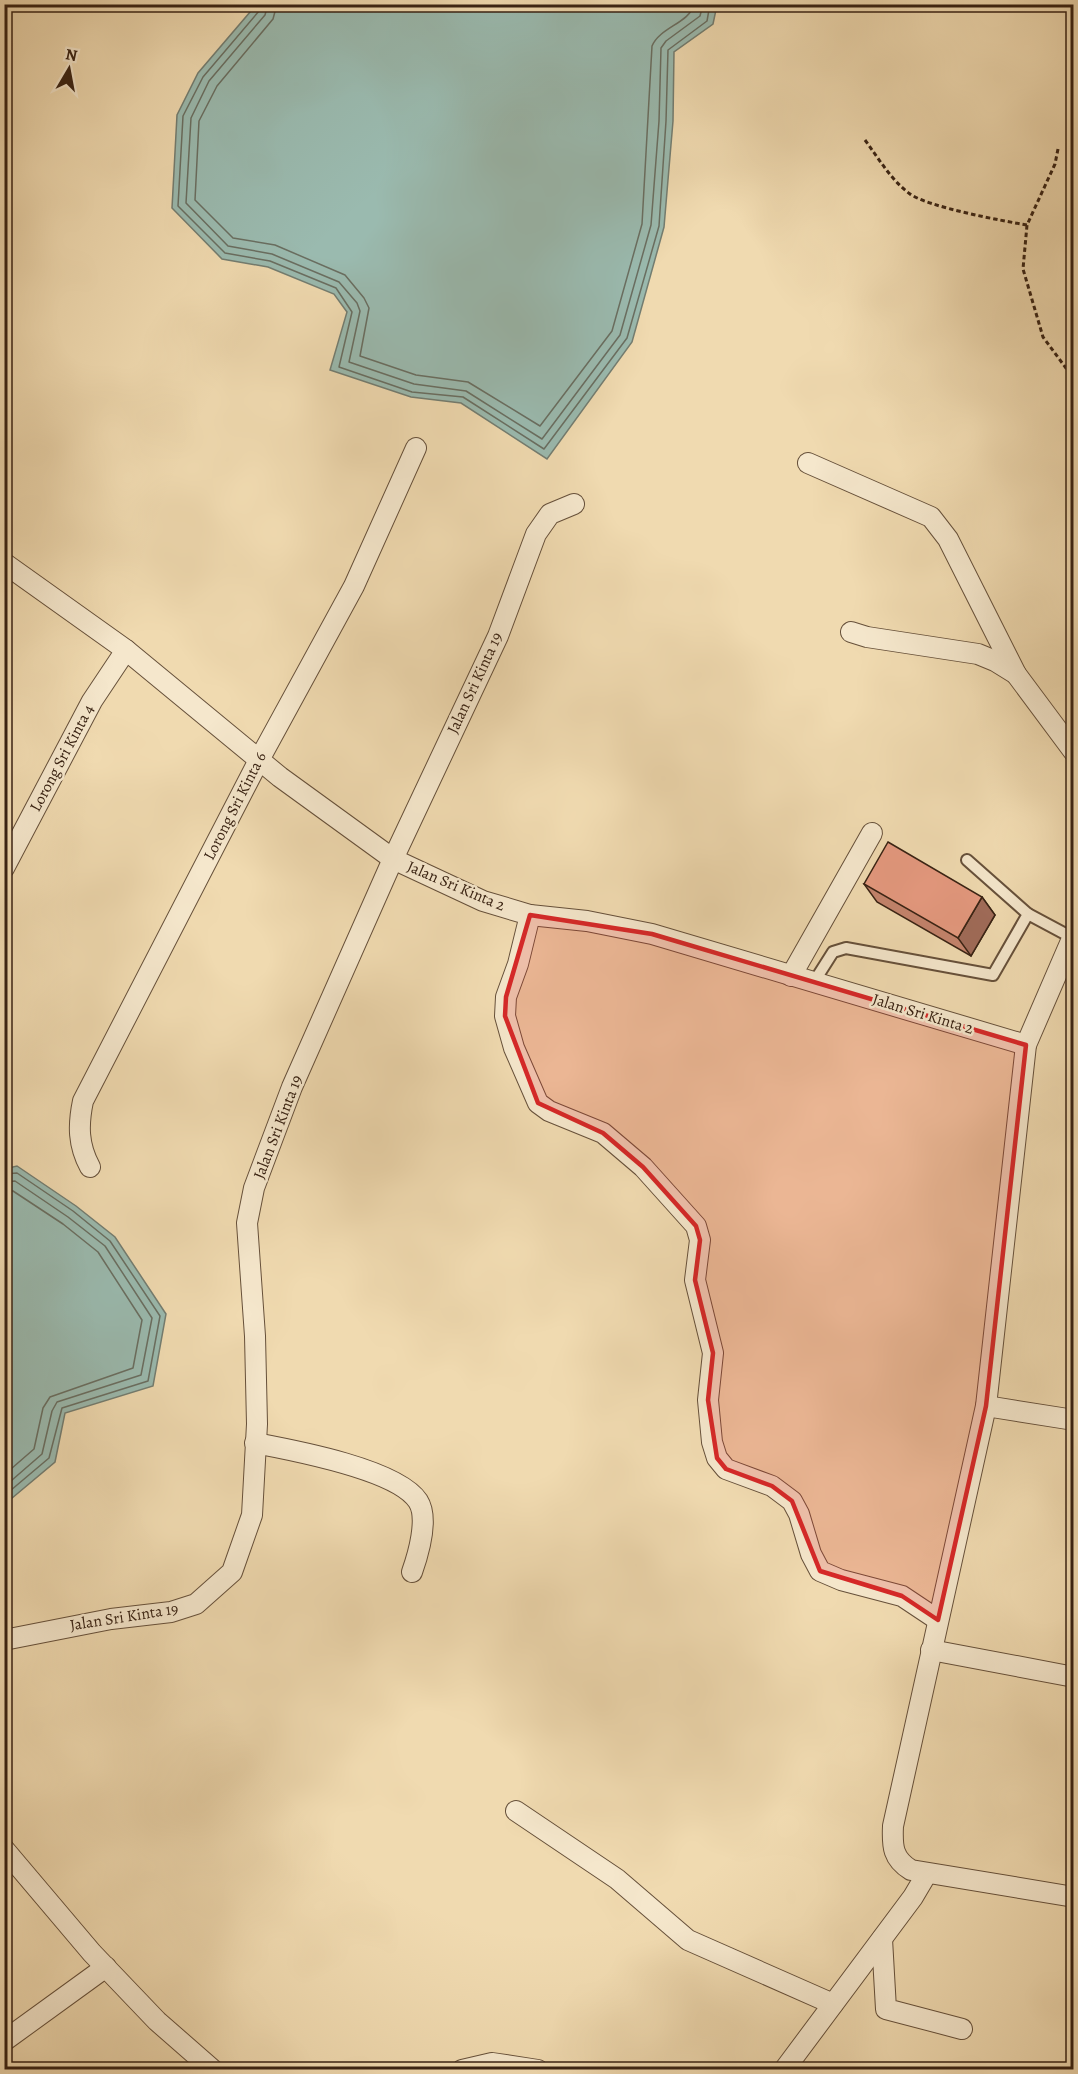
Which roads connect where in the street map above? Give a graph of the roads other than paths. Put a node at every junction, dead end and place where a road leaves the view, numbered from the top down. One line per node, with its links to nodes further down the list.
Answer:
1 (416, 448): 9 (street, Lorong Sri Kinta 6)
2 (808, 463): 7 (street)
3 (574, 504): 11 (street, Jalan Sri Kinta 19)
4 (4, 563): 6 (street, Jalan Sri Kinta 2)
5 (850, 632): 7 (street)
6 (126, 650): 9 (street, Jalan Sri Kinta 2); 13 (street, Lorong Sri Kinta 4)
7 (1016, 674): 8 (street)
8 (1074, 752)
9 (259, 760): 11 (street, Jalan Sri Kinta 2); 20 (street, Lorong Sri Kinta 6)
10 (872, 833): 17 (street)
11 (393, 859): 15 (street, Jalan Sri Kinta 2); 23 (street, Jalan Sri Kinta 19)
12 (967, 860): 14 (lane)
13 (4, 868)
14 (1029, 914): 16 (lane); 18 (lane)
15 (530, 915): 17 (street, Jalan Sri Kinta 2); 25 (street)
16 (1072, 935): 19 (street)
17 (791, 976): 18 (street, Jalan Sri Kinta 2)
18 (814, 982): 19 (street, Jalan Sri Kinta 2)
19 (1026, 1045): 21 (street)
20 (90, 1167)
21 (986, 1407): 22 (street); 25 (street)
22 (1074, 1420)
23 (255, 1443): 24 (street); 26 (street, Jalan Sri Kinta 19)
24 (412, 1572)
25 (938, 1620): 27 (street)
26 (4, 1640)
27 (931, 1650): 28 (street); 31 (street)
28 (1074, 1677)
29 (516, 1811): 35 (street)
30 (4, 1849): 34 (street)
31 (926, 1875): 32 (street); 33 (street)
32 (1074, 1897)
33 (882, 1939): 35 (street); 36 (street)
34 (106, 1967): 37 (street); 38 (street)
35 (832, 2004): 41 (street)
36 (962, 2029)
37 (4, 2041)
38 (213, 2070)
39 (462, 2070): 40 (street)
40 (538, 2070)
41 (784, 2070)

